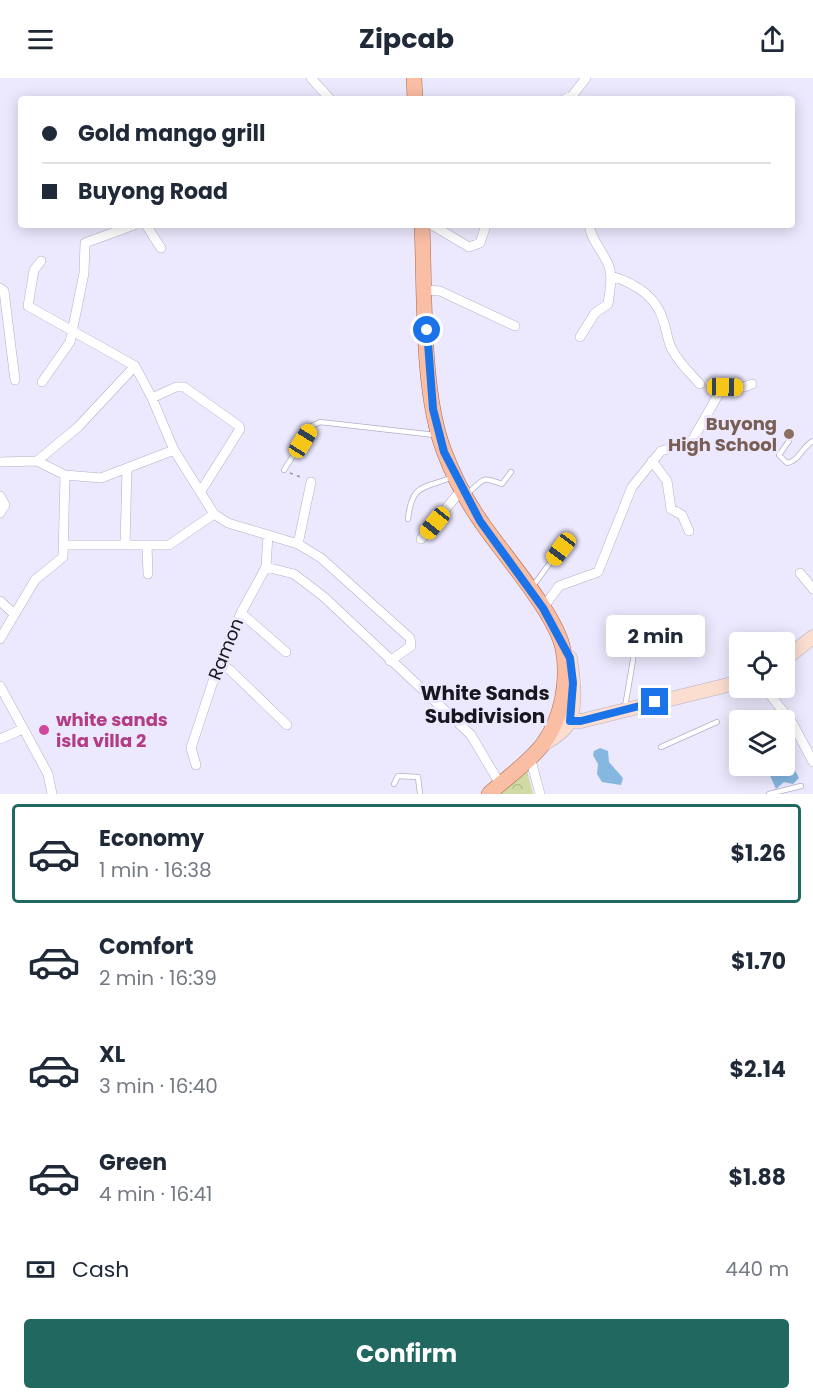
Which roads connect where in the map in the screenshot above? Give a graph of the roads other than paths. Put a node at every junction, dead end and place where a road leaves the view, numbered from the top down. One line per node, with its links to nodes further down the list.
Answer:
1 (311, 78): 4 (street)
2 (414, 78): 5 (main road)
3 (586, 78): 6 (street)
4 (327, 96)
5 (415, 96)
6 (573, 96)
7 (126, 228): 19 (street)
8 (148, 228): 13 (street)
9 (422, 228): 17 (main road)
10 (437, 228): 11 (street)
11 (485, 228)
12 (590, 228): 15 (street)
13 (161, 248)
14 (41, 261): 19 (street)
15 (611, 276): 20 (street); 24 (street)
16 (0, 288): 22 (street)
17 (425, 290): 18 (street); 27 (main road)
18 (515, 326)
19 (73, 331): 21 (street); 23 (street)
20 (580, 337)
21 (135, 366): 26 (street); 31 (street)
22 (15, 380)
23 (42, 382)
24 (700, 384)
25 (752, 384): 32 (street)
26 (152, 398): 30 (street); 40 (street)
27 (439, 435): 35 (lane); 39 (main road)
28 (789, 441): 29 (lane)
29 (813, 441)
30 (174, 450): 34 (street); 40 (street)
31 (37, 461): 33 (street); 37 (street)
32 (652, 461): 45 (street); 59 (street)
33 (0, 462)
34 (127, 469): 37 (street); 50 (street)
35 (284, 470)
36 (511, 472): 39 (lane)
37 (65, 475): 49 (street)
38 (311, 482): 48 (street)
39 (461, 486): 44 (lane); 47 (street); 57 (main road)
40 (201, 491): 43 (street)
41 (0, 496): 42 (street)
42 (0, 513)
43 (214, 514): 46 (street); 51 (street)
44 (408, 519)
45 (689, 531)
46 (268, 535): 48 (street); 53 (street, Ramon)
47 (421, 539)
48 (298, 544): 68 (street)
49 (64, 545): 50 (street); 60 (street)
50 (125, 545): 51 (street)
51 (147, 545): 54 (street)
52 (561, 549): 57 (lane)
53 (266, 567): 61 (street, Ramon); 68 (street)
54 (148, 573)
55 (800, 573): 56 (street)
56 (813, 589)
57 (530, 590): 59 (main road)
58 (0, 601): 60 (street)
59 (543, 608): 65 (main road)
60 (13, 613): 63 (street)
61 (241, 613): 67 (street); 69 (street, Ramon)
62 (813, 637): 66 (street)
63 (0, 639)
64 (633, 639): 73 (lane)
65 (562, 647): 74 (street); 79 (main road)
66 (795, 651)
67 (286, 652)
68 (390, 662): 86 (street)
69 (219, 663): 76 (street); 83 (street, Ramon)
70 (729, 685): 73 (street)
71 (0, 686): 77 (street)
72 (773, 698): 82 (street)
73 (624, 710): 74 (street)
74 (570, 721): 79 (street)
75 (717, 722): 80 (lane)
76 (287, 725)
77 (23, 729): 78 (street); 87 (street)
78 (0, 739)
79 (542, 745): 81 (main road)
80 (662, 747)
81 (530, 757): 86 (main road); 89 (street)
82 (813, 762)
83 (196, 765)
84 (394, 783): 88 (lane)
85 (801, 786): 90 (lane)
86 (495, 789)
87 (52, 794)
88 (420, 794)
89 (540, 794)
90 (770, 794)

